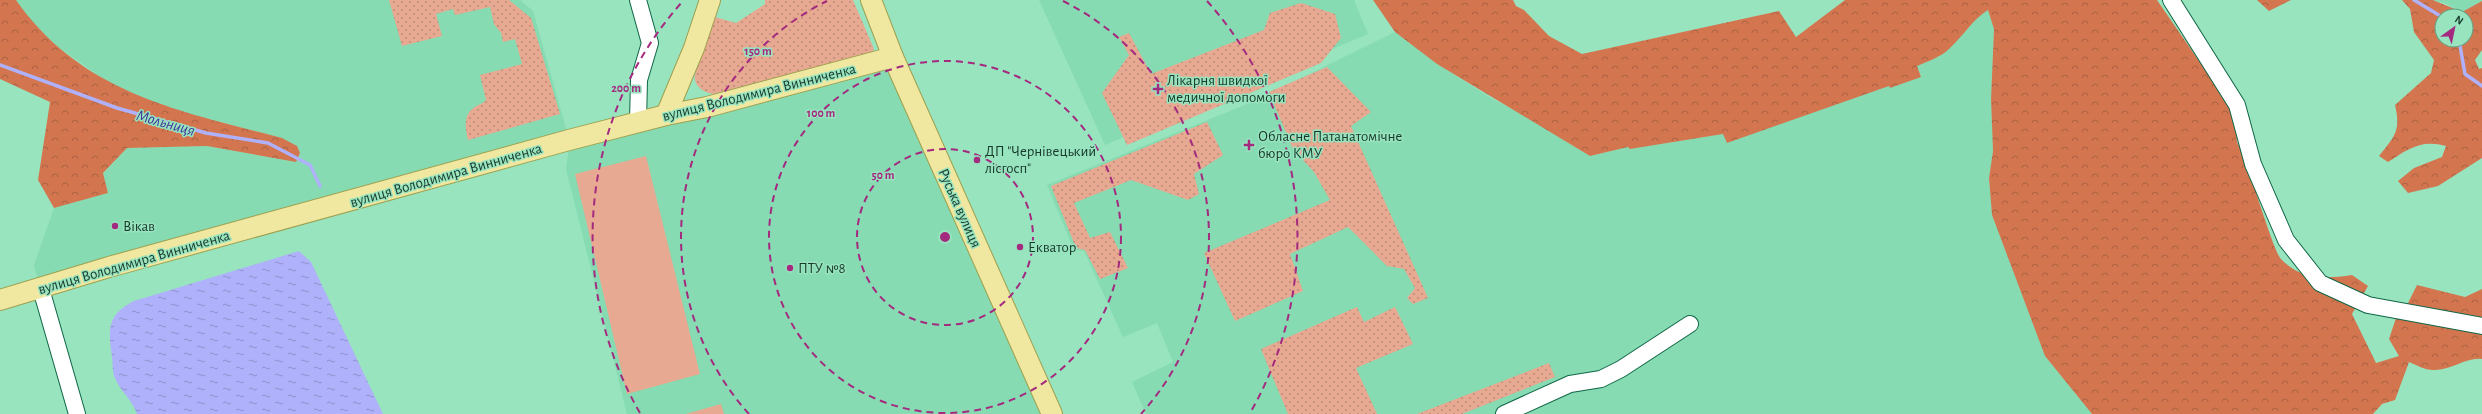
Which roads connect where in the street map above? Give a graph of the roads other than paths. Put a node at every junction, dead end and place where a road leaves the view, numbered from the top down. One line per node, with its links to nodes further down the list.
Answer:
1 (638, 0): 7 (street)
2 (710, 0): 6 (main road)
3 (871, 0): 5 (main road, Руська вулиця)
4 (2171, 0): 11 (street)
5 (893, 57): 6 (main road, вулиця Володимира Винниченка); 13 (main road, Руська вулиця)
6 (666, 115): 7 (main road, вулиця Володимира Винниченка)
7 (638, 122): 8 (main road, вулиця Володимира Винниченка)
8 (41, 289): 9 (main road, вулиця Володимира Винниченка); 12 (street)
9 (0, 300)
10 (1690, 324): 14 (street)
11 (2482, 326)
12 (77, 414)
13 (1052, 414)
14 (1504, 414)

